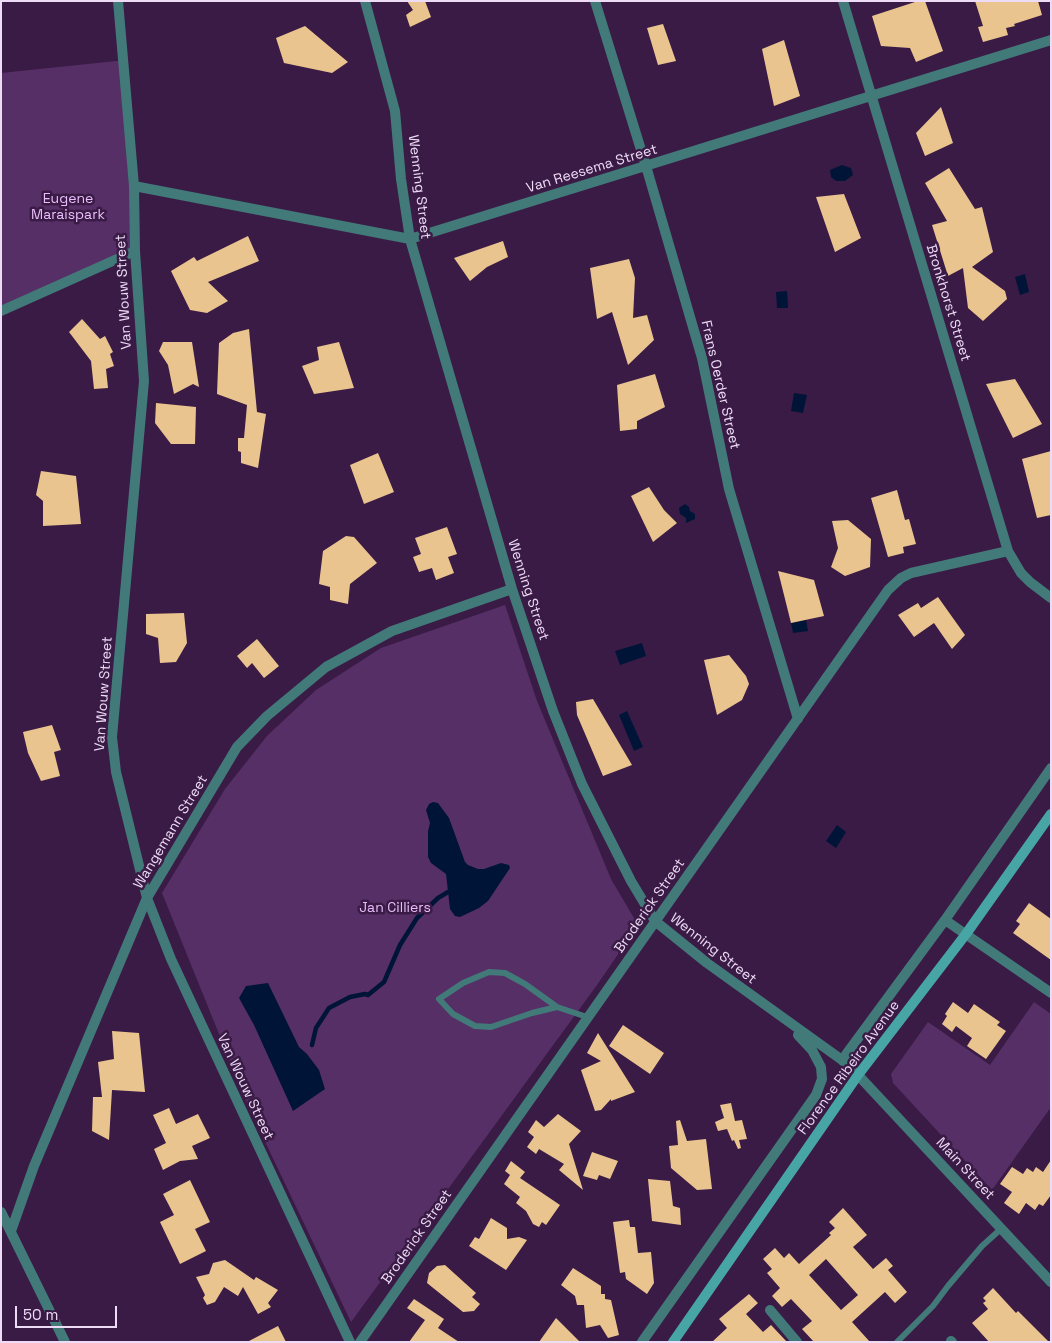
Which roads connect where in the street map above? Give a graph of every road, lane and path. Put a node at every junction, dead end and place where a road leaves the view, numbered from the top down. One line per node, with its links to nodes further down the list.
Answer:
1 (118, 1): 8 (street, Van Wouw Street)
2 (365, 1): 9 (street, Wenning Street)
3 (595, 1): 7 (street, Frans Oerder Street)
4 (843, 1): 6 (street, Bronkhorst Street)
5 (1051, 40): 6 (street, Van Reesema Street)
6 (872, 96): 7 (street, Van Reesema Street); 12 (street, Bronkhorst Street)
7 (646, 166): 9 (street, Van Reesema Street); 15 (street, Frans Oerder Street)
8 (134, 186): 9 (street, Van Reesema Street); 10 (street, Van Wouw Street)
9 (410, 239): 13 (street, Wenning Street)
10 (135, 251): 11 (street); 18 (street, Van Wouw Street)
11 (1, 311)
12 (1008, 551): 14 (street, Bronkhorst Street); 15 (street, Broderick Street)
13 (512, 589): 18 (street, Wangemann Street); 20 (street, Wenning Street)
14 (1051, 598)
15 (798, 719): 20 (street, Broderick Street)
16 (1051, 768): 19 (street)
17 (1051, 814): 21 (main road, Florence Ribeiro Avenue)
18 (147, 898): 30 (street, Wangemann Street); 35 (street, Van Wouw Street)
19 (945, 920): 21 (street); 26 (street)
20 (655, 921): 24 (street, Broderick Street); 25 (street, Wenning Street)
21 (966, 934): 22 (street); 27 (main road, Florence Ribeiro Avenue)
22 (1051, 993)
23 (557, 1007): 23 (lane); 24 (lane)
24 (587, 1017): 36 (street, Broderick Street)
25 (784, 1020): 26 (street, Wenning Street); 37 (street)
26 (842, 1060): 27 (street, Wenning Street)
27 (858, 1075): 29 (street, Main Street); 33 (main road, Florence Ribeiro Avenue)
28 (1, 1212): 30 (street)
29 (1002, 1228): 31 (street, Main Street); 39 (lane)
30 (11, 1231): 34 (street)
31 (1051, 1282)
32 (770, 1310): 38 (street)
33 (674, 1341)
34 (65, 1342)
35 (350, 1342)
36 (360, 1342)
37 (642, 1342)
38 (798, 1342)
39 (897, 1342)

